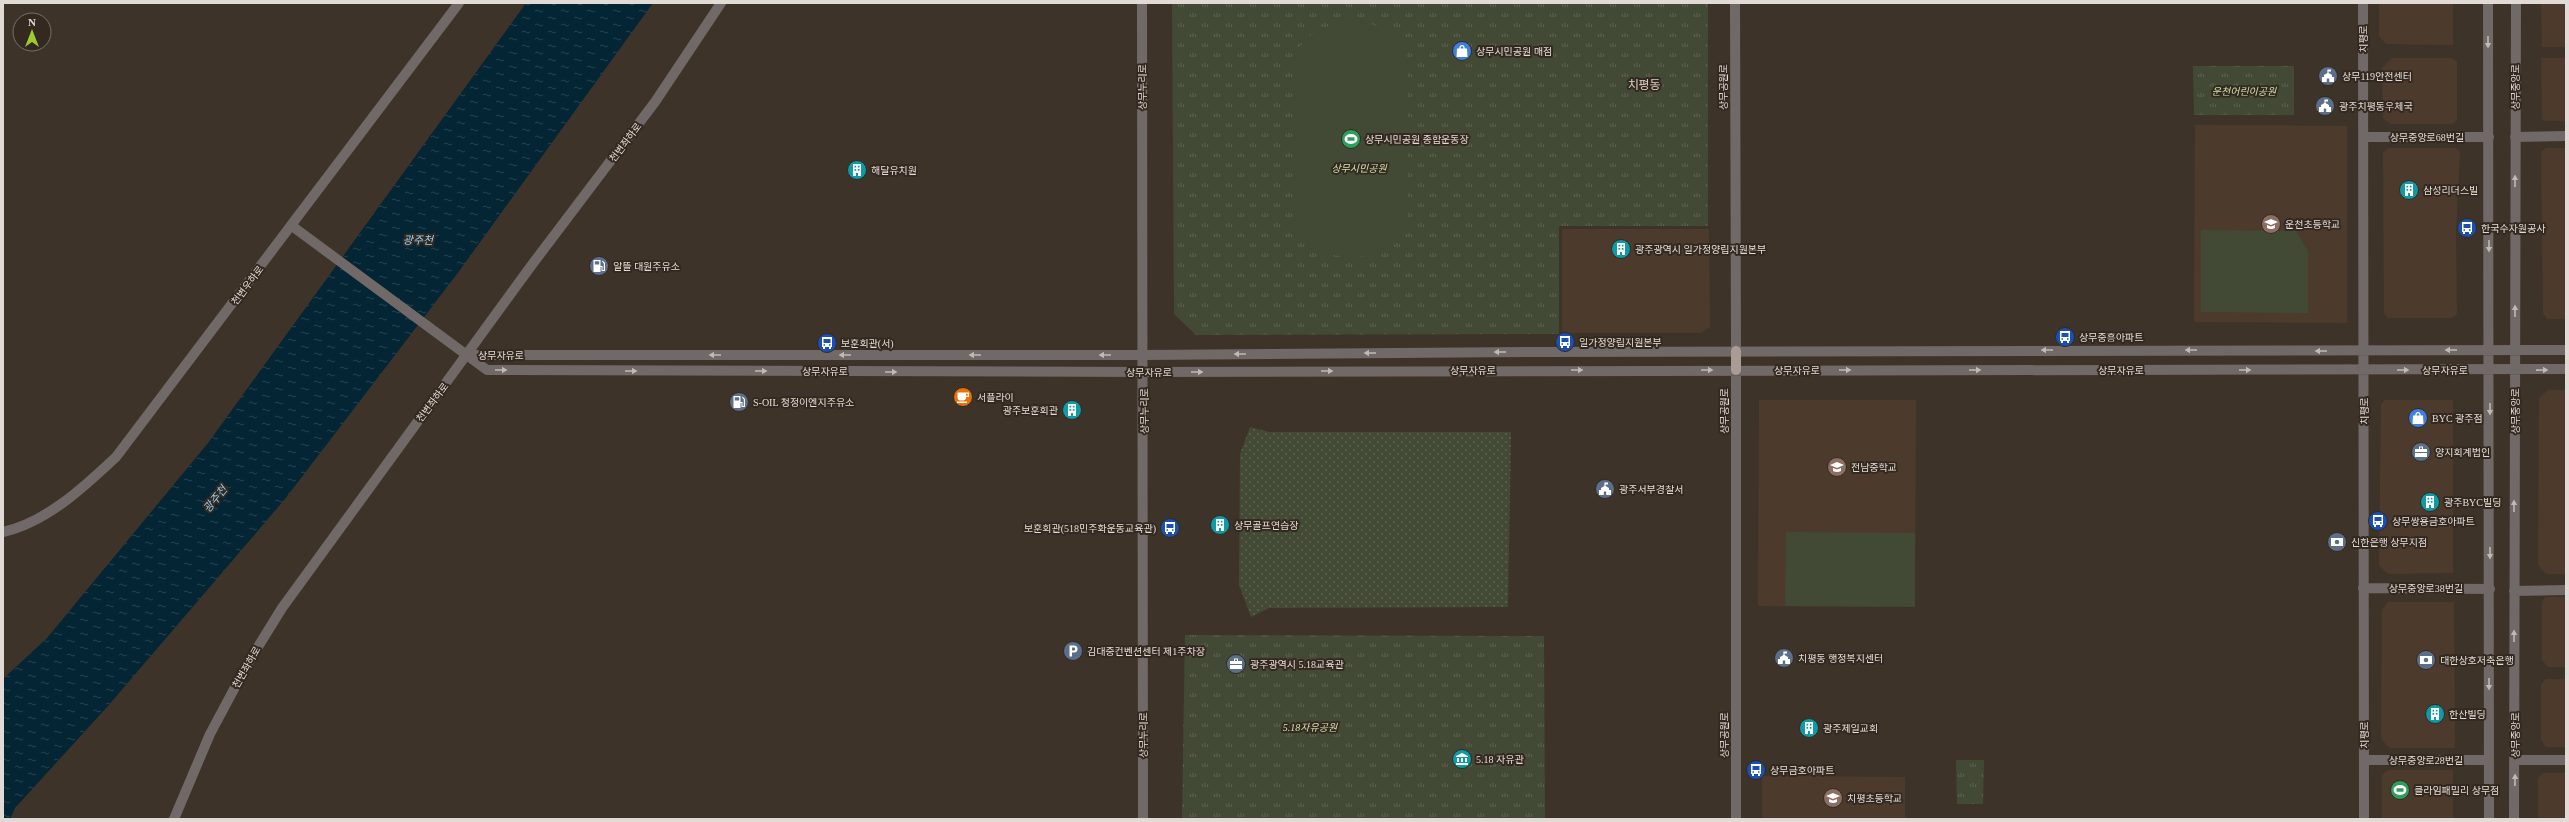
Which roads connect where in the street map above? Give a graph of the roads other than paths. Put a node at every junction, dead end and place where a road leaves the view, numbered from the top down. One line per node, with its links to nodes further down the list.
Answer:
1 (459, 3): 12 (street, 천변우하로)
2 (721, 3): 18 (street, 천변좌하로)
3 (1142, 3): 19 (street, 상무누리로)
4 (1735, 3): 16 (street, 상무공원로)
5 (2363, 3): 10 (street, 치평로)
6 (2488, 3): 11 (street, one-way to 11)
7 (2516, 3): 8 (street, 상무중앙로)
8 (2515, 136): 9 (street); 14 (street, 상무중앙로, one-way to 8)
9 (2566, 136)
10 (2364, 137): 11 (street, 상무중앙로68번길); 17 (street, 치평로)
11 (2489, 137): 13 (street, one-way to 13)
12 (292, 226): 18 (street); 26 (street, 천변우하로)
13 (2490, 350): 14 (street, 상무자유로); 17 (street, 상무자유로, one-way to 17); 23 (street)
14 (2515, 350): 15 (street, 상무자유로); 24 (street, 상무중앙로)
15 (2566, 350)
16 (1736, 351): 17 (street, 상무자유로, one-way to 16); 19 (street, 상무자유로, one-way to 19); 21 (main road, 상무공원로)
17 (2364, 351): 22 (street, 치평로)
18 (468, 355): 19 (street, 상무자유로, one-way to 18); 25 (street, 상무자유로, one-way to 25); 35 (street, 천변좌하로)
19 (1144, 355): 25 (street, 상무누리로)
20 (2566, 369): 24 (street, 상무자유로, one-way to 20)
21 (1736, 370): 22 (street, 상무자유로, one-way to 22); 25 (street, 상무자유로, one-way to 21); 37 (street, 상무공원로)
22 (2364, 370): 23 (street, 상무자유로, one-way to 23); 27 (street, 치평로)
23 (2490, 370): 24 (street, 상무자유로); 28 (street, one-way to 28)
24 (2515, 370): 30 (street, 상무중앙로, one-way to 24)
25 (1144, 372): 36 (street, 상무누리로)
26 (3, 532)
27 (2363, 588): 28 (street, 상무중앙로38번길); 31 (street, 치평로)
28 (2490, 589): 32 (street, one-way to 32)
29 (2566, 590): 30 (street)
30 (2514, 591): 33 (street, 상무중앙로, one-way to 30)
31 (2364, 760): 32 (street, 상무중앙로28번길); 38 (street, 치평로)
32 (2489, 760): 39 (street)
33 (2515, 760): 34 (street); 40 (street, 상무중앙로, one-way to 33)
34 (2566, 760)
35 (174, 819)
36 (1143, 819)
37 (1736, 819)
38 (2364, 819)
39 (2489, 819)
40 (2514, 819)

